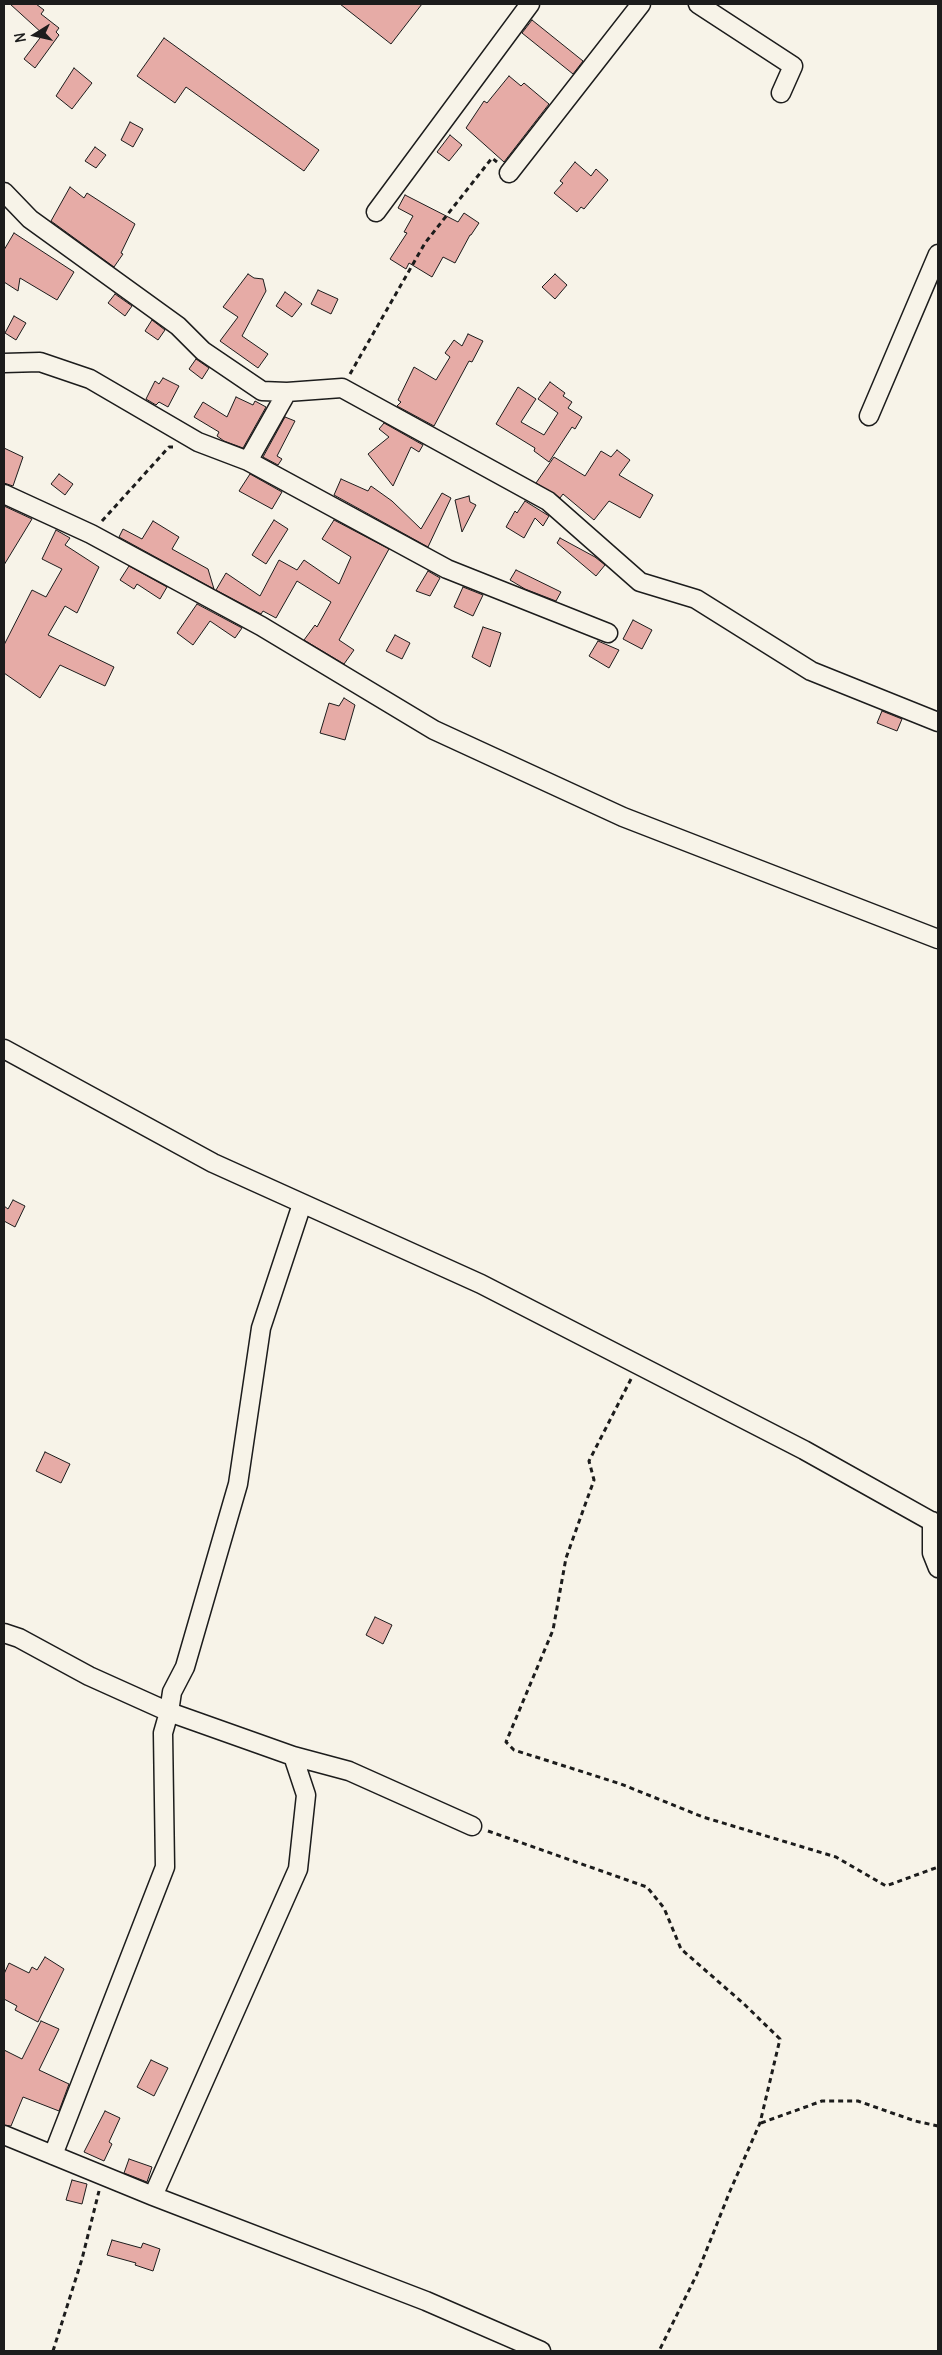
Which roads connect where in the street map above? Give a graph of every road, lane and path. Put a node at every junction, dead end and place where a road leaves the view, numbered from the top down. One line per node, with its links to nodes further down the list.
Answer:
1 (530, 4): 7 (street)
2 (641, 4): 5 (street)
3 (698, 4): 4 (street)
4 (781, 93)
5 (509, 173): 10 (path)
6 (4, 192): 11 (street)
7 (376, 212)
8 (938, 254): 12 (street)
9 (4, 363): 13 (street)
10 (342, 388): 11 (street); 18 (street)
11 (287, 392): 14 (street)
12 (870, 416)
13 (198, 442): 14 (street); 16 (path)
14 (248, 461): 17 (street)
15 (4, 494): 16 (street)
16 (91, 534): 19 (street)
17 (608, 633)
18 (938, 722)
19 (938, 939)
20 (4, 1050): 21 (street)
21 (302, 1204): 22 (street); 26 (street)
22 (638, 1365): 23 (street); 29 (path)
23 (935, 1523): 24 (street)
24 (938, 1568)
25 (4, 1633): 26 (street)
26 (169, 1712): 27 (street); 33 (street)
27 (293, 1756): 28 (street); 35 (street)
28 (472, 1826): 30 (path)
29 (938, 1868)
30 (760, 2123): 31 (path); 38 (path)
31 (938, 2126)
32 (4, 2135): 33 (street)
33 (53, 2155): 34 (street)
34 (103, 2176): 35 (street); 36 (path)
35 (153, 2196): 37 (street)
36 (53, 2351)
37 (541, 2351)
38 (660, 2351)

